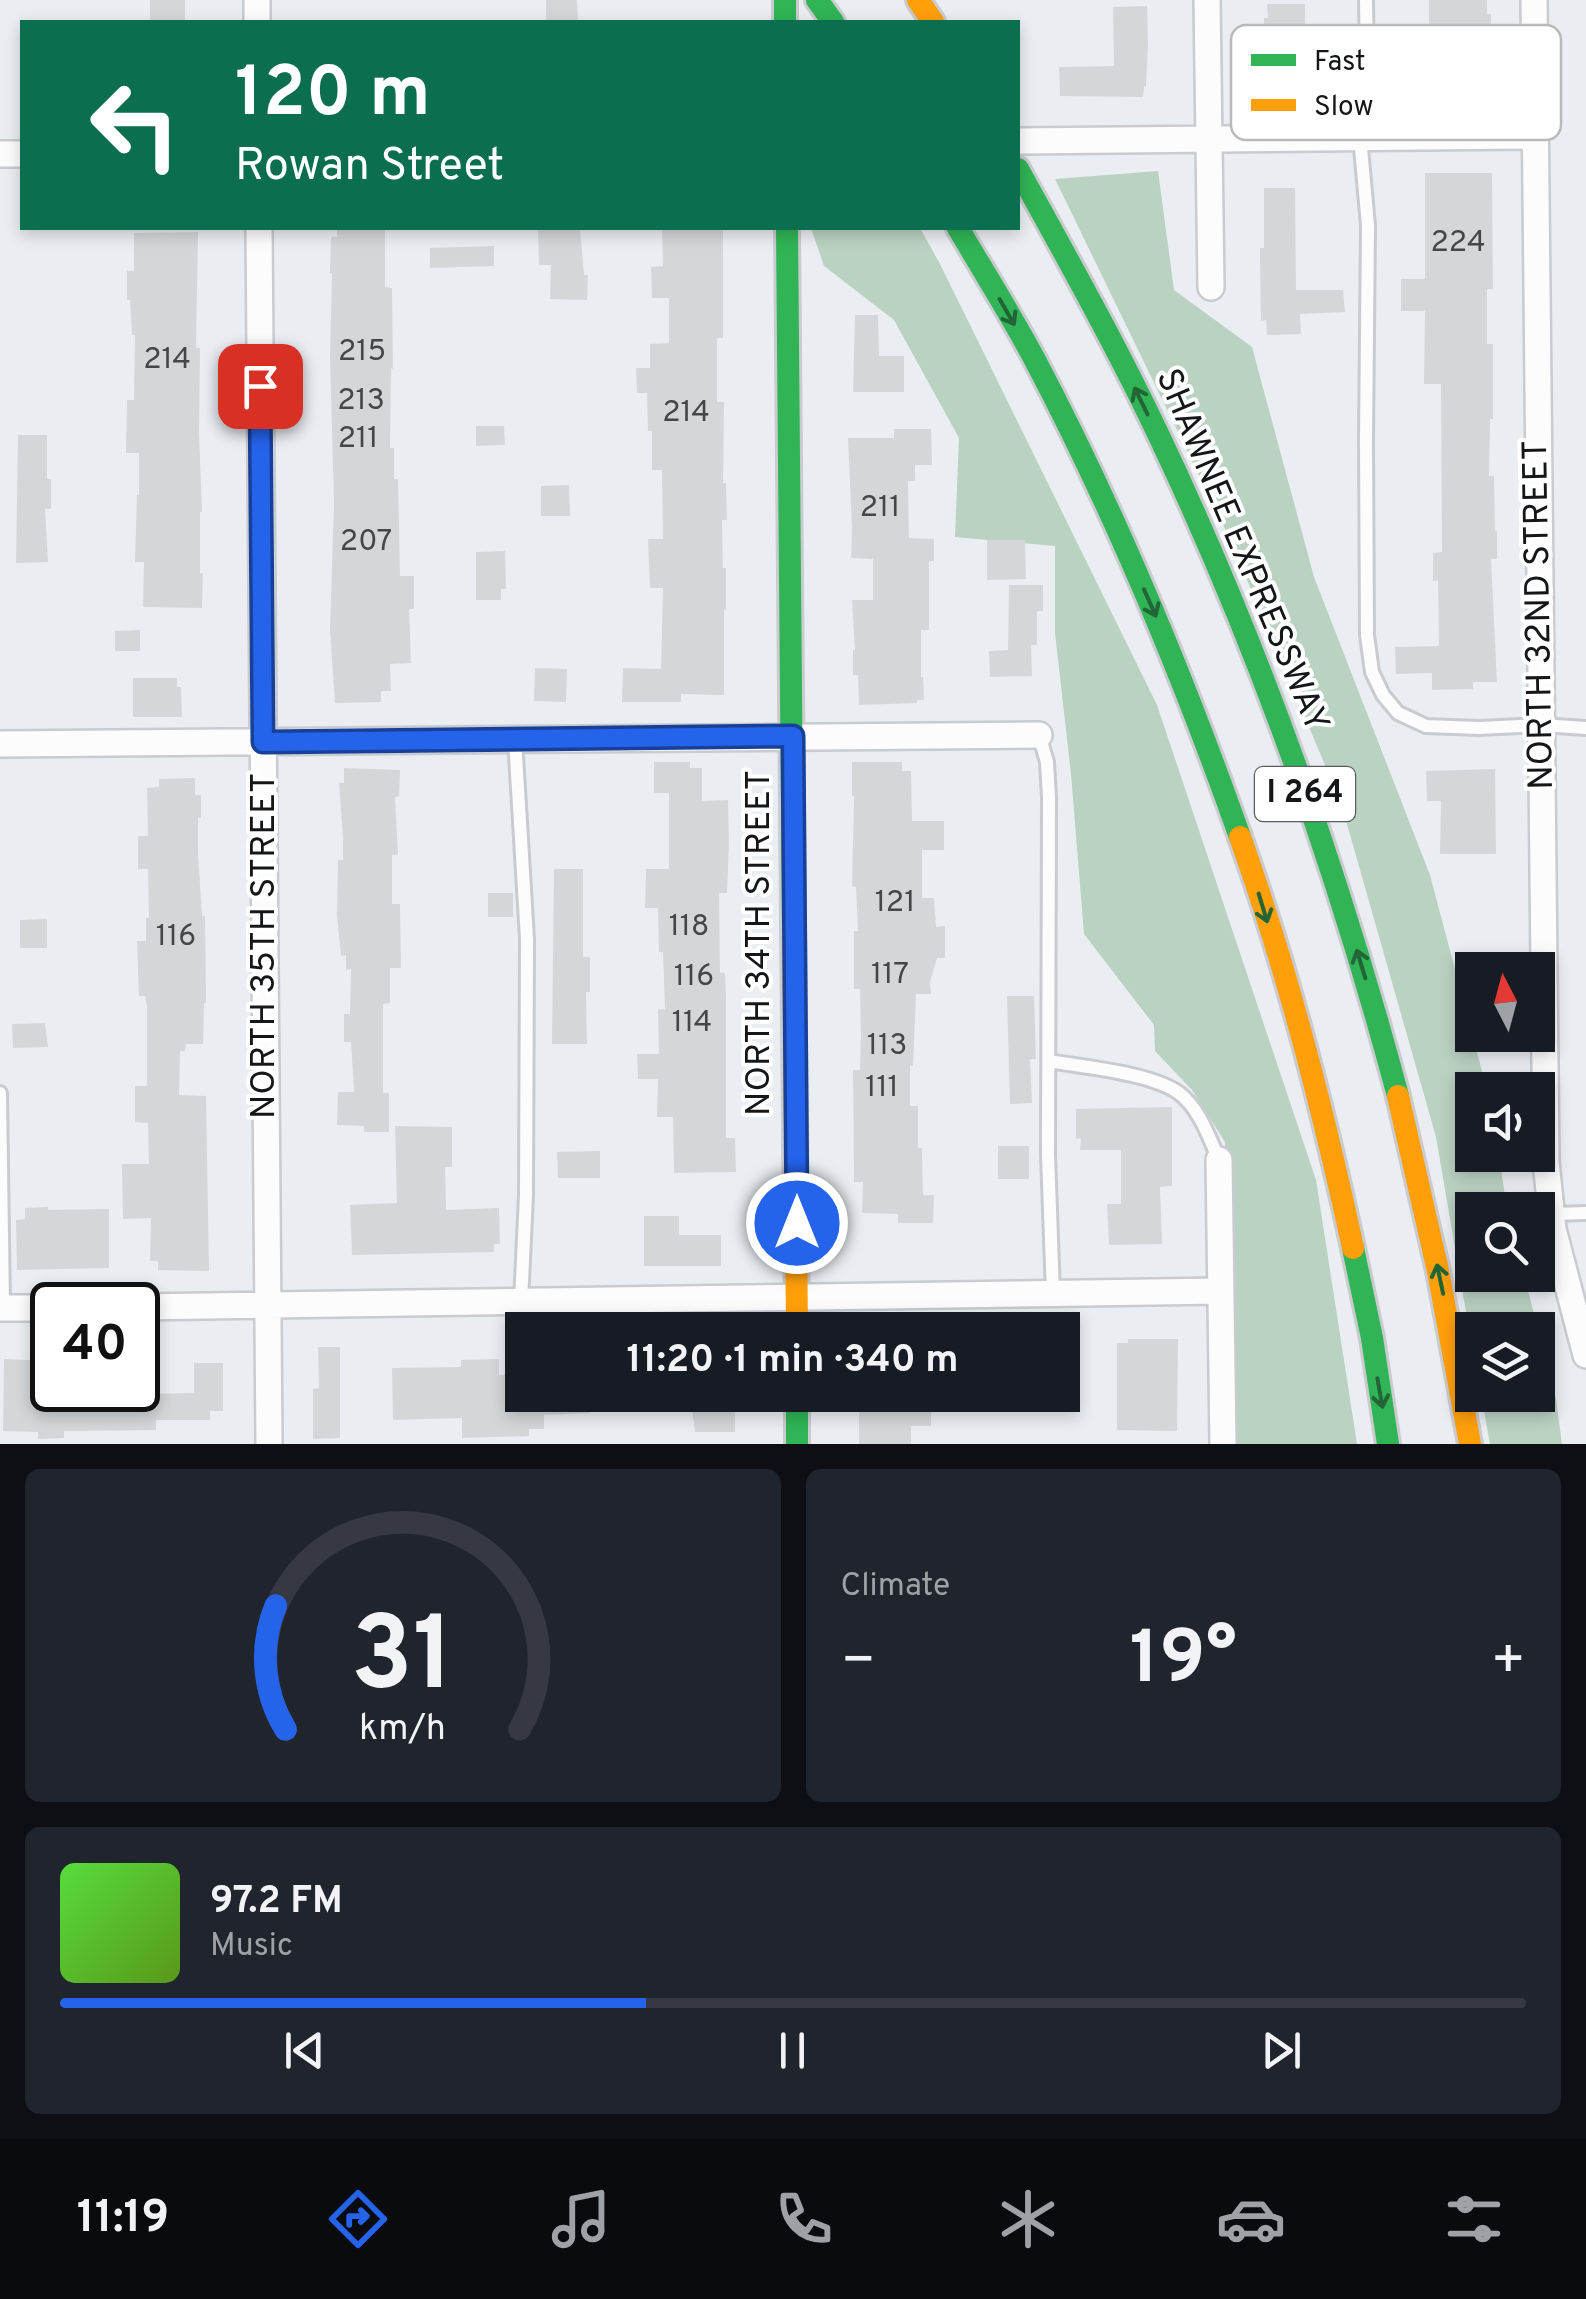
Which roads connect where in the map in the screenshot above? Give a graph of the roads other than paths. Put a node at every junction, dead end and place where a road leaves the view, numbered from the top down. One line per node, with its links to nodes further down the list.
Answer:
1 (817, 0): 5 (main road)
2 (1207, 0): 8 (street)
3 (1366, 0): 6 (lane)
4 (1534, 0): 7 (street, NORTH 32ND STREET)
5 (832, 20)
6 (1366, 25)
7 (1534, 25)
8 (1208, 138): 9 (street); 12 (street); 17 (street)
9 (1231, 138)
10 (1364, 140): 18 (lane)
11 (1536, 140): 18 (street, NORTH 32ND STREET)
12 (1020, 141)
13 (1022, 176): 48 (main road, SHAWNEE EXPRESSWAY / I 264, one-way to 13)
14 (259, 230): 23 (street, NORTH 35TH STREET)
15 (787, 230): 21 (main road, NORTH 34TH STREET)
16 (959, 230): 47 (main road, I 264, one-way to 47)
17 (1211, 287)
18 (1541, 725): 19 (lane); 28 (street, NORTH 32ND STREET)
19 (1586, 728)
20 (1039, 735): 21 (street); 25 (lane)
21 (793, 736): 22 (street); 34 (main road, NORTH 34TH STREET)
22 (515, 739): 23 (street); 35 (lane)
23 (263, 742): 24 (street); 36 (street, NORTH 35TH STREET)
24 (0, 744)
25 (1049, 1061): 27 (lane); 33 (lane)
26 (0, 1093): 38 (lane)
27 (1219, 1160): 32 (street)
28 (1550, 1192)
29 (1586, 1213): 30 (lane)
30 (1555, 1221)
31 (1555, 1228): 41 (street, NORTH 32ND STREET)
32 (1221, 1291): 33 (street); 46 (street)
33 (1053, 1294): 34 (street)
34 (797, 1298): 35 (street); 40 (main road, NORTH 34TH STREET)
35 (521, 1302): 36 (street)
36 (268, 1305): 37 (street); 44 (street, NORTH 35TH STREET)
37 (160, 1306)
38 (1, 1308): 39 (street)
39 (30, 1308)
40 (797, 1312)
41 (1582, 1326): 42 (street, NORTH 32ND STREET)
42 (1586, 1355)
43 (797, 1412): 45 (main road)
44 (269, 1444)
45 (797, 1444)
46 (1223, 1444)
47 (1388, 1444)
48 (1470, 1444)

